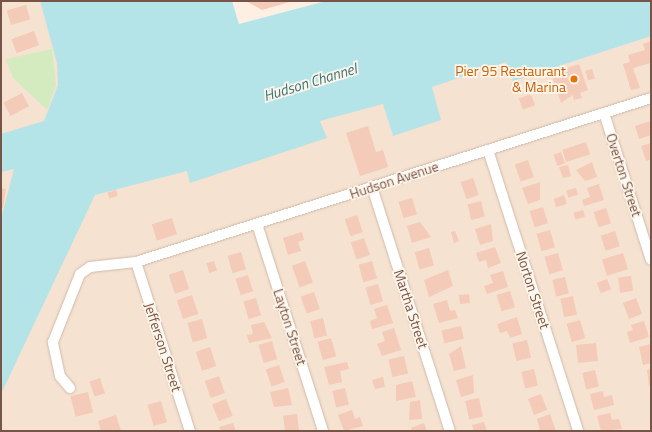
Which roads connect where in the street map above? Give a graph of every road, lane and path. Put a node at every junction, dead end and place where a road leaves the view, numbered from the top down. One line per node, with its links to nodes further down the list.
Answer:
1 (651, 98): 2 (street, Hudson Avenue)
2 (604, 113): 3 (street, Hudson Avenue); 6 (street, Overton Street)
3 (488, 150): 4 (street, Hudson Avenue); 12 (street, Norton Street)
4 (372, 187): 5 (street, Hudson Avenue); 11 (street, Martha Street)
5 (257, 224): 7 (street, Hudson Avenue); 10 (street, Layton Street)
6 (651, 260)
7 (136, 262): 8 (street, Hudson Avenue); 9 (street, Jefferson Street)
8 (70, 388)
9 (190, 431)
10 (323, 431)
11 (450, 431)
12 (578, 431)

